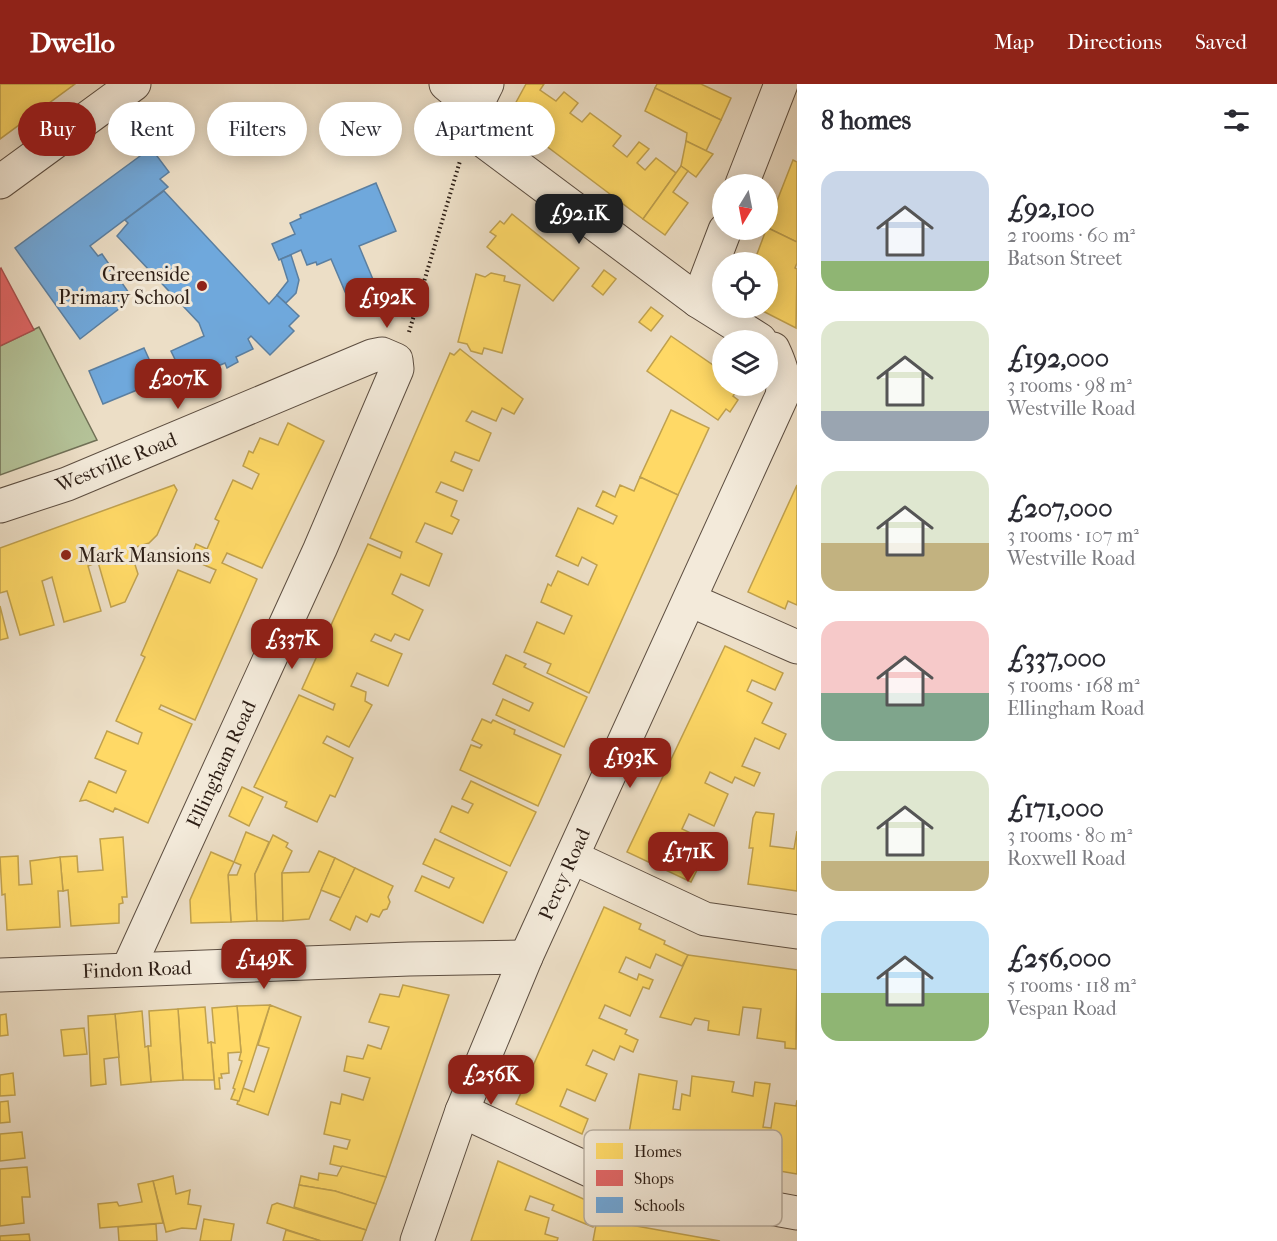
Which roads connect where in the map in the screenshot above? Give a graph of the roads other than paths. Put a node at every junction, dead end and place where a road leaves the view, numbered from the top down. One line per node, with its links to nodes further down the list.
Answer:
1 (134, 84): 7 (street)
2 (446, 84): 4 (street)
3 (782, 84): 6 (street)
4 (470, 102)
5 (503, 156): 9 (street)
6 (746, 174)
7 (0, 182)
8 (721, 240): 9 (street)
9 (698, 302): 10 (street)
10 (744, 330)
11 (778, 358): 14 (street, Percy Road)
12 (396, 360): 13 (street, Westville Road); 19 (street, Ellingham Road)
13 (0, 506)
14 (690, 600): 15 (street); 16 (street, Percy Road)
15 (797, 647)
16 (572, 857): 17 (street); 18 (street, Percy Road)
17 (797, 932)
18 (526, 957): 19 (street, Findon Road); 21 (street, Percy Road)
19 (128, 969): 20 (street, Findon Road)
20 (0, 975)
21 (462, 1111): 22 (street); 25 (street, Percy Road)
22 (584, 1168)
23 (782, 1210): 24 (street)
24 (797, 1213)
25 (417, 1241)

